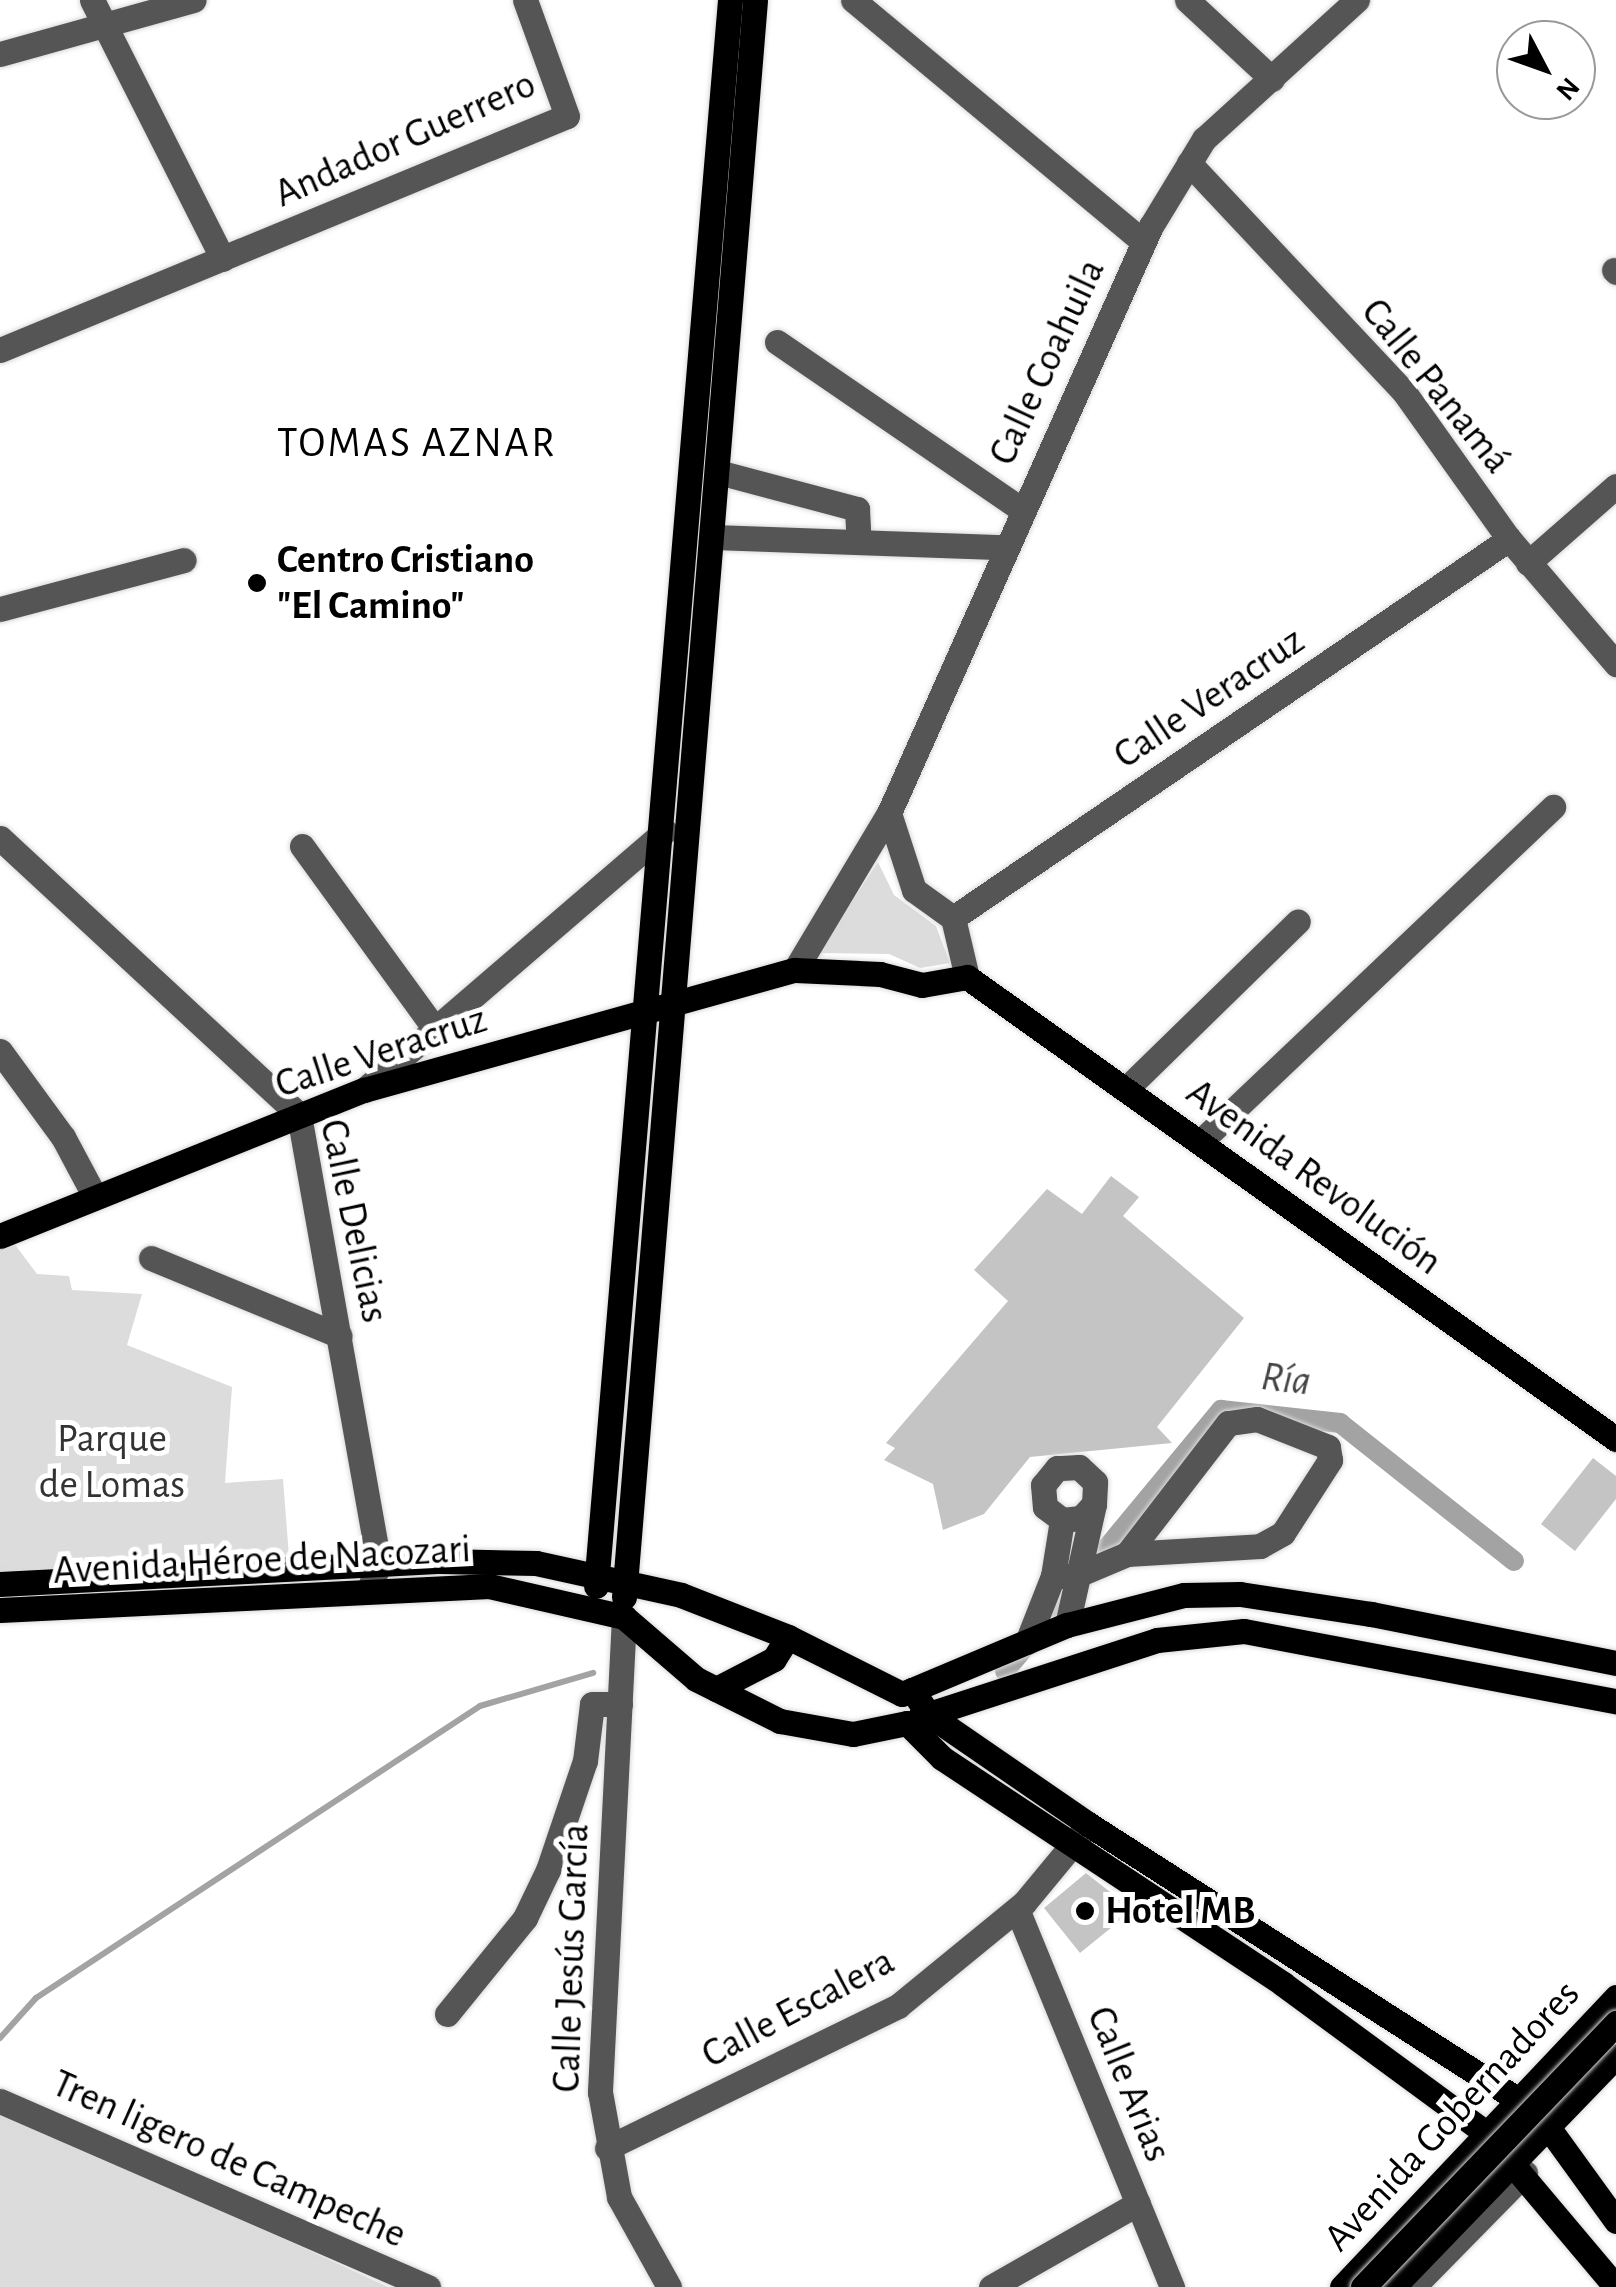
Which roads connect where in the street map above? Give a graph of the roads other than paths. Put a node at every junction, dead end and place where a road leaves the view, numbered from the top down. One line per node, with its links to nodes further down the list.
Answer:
1 (92, 0): 9 (street)
2 (194, 0): 9 (street)
3 (525, 0): 14 (street, Andador Guerrero)
4 (730, 0): 30 (main road)
5 (755, 0): 17 (main road)
6 (853, 0): 13 (street)
7 (1187, 0): 11 (street)
8 (1358, 0): 11 (street, Calle Coahuila)
9 (105, 25): 10 (street); 14 (street)
10 (0, 54)
11 (1272, 80): 12 (street, Calle Coahuila)
12 (1189, 164): 13 (street, Calle Coahuila); 21 (street, Calle Panamá)
13 (1143, 242): 19 (street, Calle Coahuila)
14 (223, 259): 16 (street)
15 (776, 342): 19 (street)
16 (0, 350)
17 (718, 472): 20 (main road); 22 (street)
18 (1616, 486): 25 (street)
19 (1021, 509): 23 (street, Calle Coahuila)
20 (714, 537): 22 (street); 37 (main road)
21 (1509, 539): 25 (street, Calle Panamá); 33 (street, Calle Veracruz)
22 (859, 542): 23 (street)
23 (1004, 547): 29 (street, Calle Coahuila)
24 (184, 560): 26 (street)
25 (1528, 562): 27 (street, Calle Panamá)
26 (0, 608)
27 (1616, 664)
28 (1553, 807): 44 (street)
29 (889, 813): 33 (street); 35 (street, Calle Coahuila)
30 (665, 831): 38 (main road); 39 (street)
31 (0, 838): 43 (street, Calle Delicias)
32 (302, 846): 39 (street)
33 (952, 918): 36 (street)
34 (1298, 921): 41 (street)
35 (795, 970): 36 (main road); 37 (main road, Calle Veracruz)
36 (967, 977): 41 (main road, Avenida Revolución)
37 (677, 1005): 38 (main road, Calle Veracruz); 56 (main road)
38 (650, 1012): 42 (main road, Calle Veracruz); 53 (main road)
39 (435, 1030): 42 (street)
40 (0, 1052): 45 (street)
41 (1126, 1088): 44 (main road, Avenida Revolución)
42 (364, 1090): 43 (main road, Calle Veracruz)
43 (299, 1115): 45 (main road, Calle Veracruz); 48 (street, Calle Delicias)
44 (1200, 1142): 49 (main road, Avenida Revolución)
45 (95, 1197): 46 (main road, Calle Veracruz)
46 (0, 1236)
47 (151, 1258): 48 (street)
48 (340, 1336): 54 (street, Calle Delicias)
49 (1616, 1440)
50 (1094, 1504): 51 (street); 51 (street); 55 (street)
51 (1062, 1520): 55 (street)
52 (1127, 1554): 52 (street); 55 (street)
53 (597, 1572): 54 (main road, Avenida Héroe de Nacozari); 56 (main road, Avenida Héroe de Nacozari); 58 (main road)
54 (374, 1576): 57 (main road, Avenida Héroe de Nacozari); 58 (main road, Avenida Héroe de Nacozari); 59 (main road, Avenida Héroe de Nacozari)
55 (1064, 1576): 61 (street); 63 (street)
56 (625, 1581): 60 (main road); 62 (main road, Avenida Héroe de Nacozari)
57 (0, 1584)
58 (594, 1606): 60 (main road, Avenida Héroe de Nacozari)
59 (0, 1610)
60 (624, 1617): 65 (main road, Avenida Héroe de Nacozari); 68 (street, Calle Jesús García)
61 (1067, 1625): 63 (main road); 64 (main road)
62 (788, 1637): 65 (main road); 66 (main road, Avenida Héroe de Nacozari)
63 (1026, 1642): 66 (main road)
64 (1616, 1663)
65 (716, 1689): 69 (main road, Avenida Héroe de Nacozari)
66 (907, 1692): 69 (main road, Avenida Héroe de Nacozari)
67 (1616, 1701): 69 (main road)
68 (620, 1704): 73 (street); 80 (street, Calle Jesús García)
69 (918, 1718): 70 (main road, Avenida Héroe de Nacozari)
70 (1082, 1833): 71 (street, Calle Escalera); 76 (main road, Avenida Héroe de Nacozari); 79 (main road, Avenida Héroe de Nacozari)
71 (1017, 1910): 80 (street, Calle Escalera); 82 (street, Calle Arias)
72 (1616, 1997): 76 (main road, Avenida Gobernadores)
73 (447, 2014)
74 (1616, 2024): 89 (main road, bridge)
75 (1616, 2056): 78 (main road, Avenida Gobernadores)
76 (1517, 2099): 78 (main road, Avenida Héroe de Nacozari); 79 (main road, Avenida Gobernadores)
77 (0, 2100): 84 (street, Tren ligero de Campeche)
78 (1548, 2128): 81 (main road, Avenida Gobernadores); 83 (main road, Avenida Héroe de Nacozari)
79 (1487, 2134): 81 (main road, Avenida Héroe de Nacozari); 88 (main road, Avenida Gobernadores)
80 (607, 2148): 85 (street, Calle Jesús García)
81 (1521, 2167): 90 (main road, Avenida Gobernadores); 91 (street); 92 (main road, Avenida Héroe de Nacozari)
82 (1138, 2204): 86 (street); 87 (street, Calle Arias)
83 (1616, 2221)
84 (428, 2287)
85 (669, 2287)
86 (992, 2287)
87 (1172, 2287)
88 (1342, 2287)
89 (1362, 2287)
90 (1393, 2287)
91 (1414, 2287)
92 (1616, 2287)

